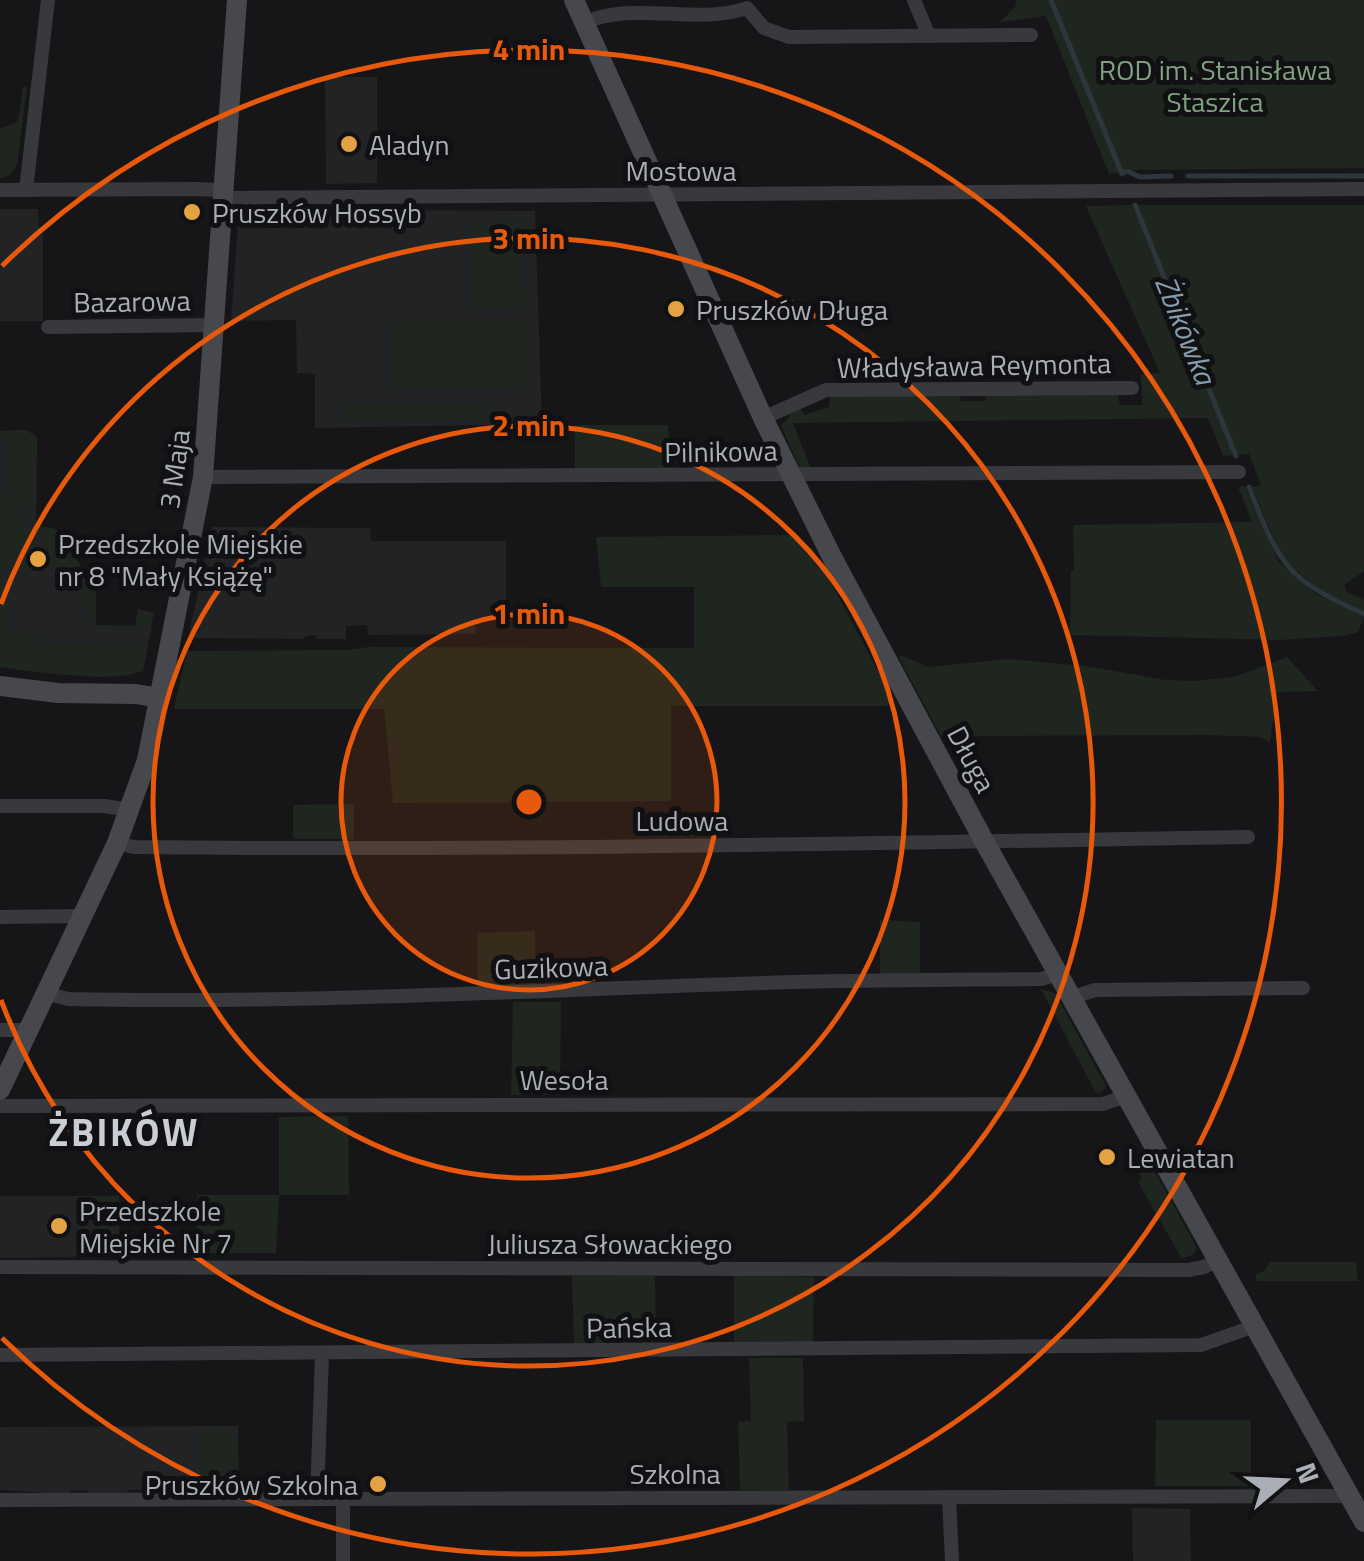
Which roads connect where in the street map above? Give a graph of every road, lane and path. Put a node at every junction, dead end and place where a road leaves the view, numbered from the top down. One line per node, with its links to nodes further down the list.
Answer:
1 (48, 0): 11 (street)
2 (237, 0): 12 (street, 3 Maja)
3 (574, 0): 6 (street, Długa)
4 (914, 0): 7 (street)
5 (745, 4): 6 (street); 7 (street)
6 (584, 23): 13 (street, Długa)
7 (929, 36): 8 (street)
8 (1031, 36)
9 (1364, 189): 13 (street, Mostowa)
10 (0, 190): 11 (street, Mostowa)
11 (26, 190): 12 (street, Mostowa)
12 (225, 194): 13 (street, Mostowa); 14 (street, 3 Maja)
13 (661, 195): 17 (street, Długa)
14 (216, 325): 15 (street, Bazarowa); 20 (street, 3 Maja)
15 (48, 327)
16 (1132, 388): 17 (street, Władysława Reymonta)
17 (763, 418): 19 (street, Długa)
18 (1238, 472): 19 (street, Pilnikowa)
19 (790, 475): 20 (street, Pilnikowa); 26 (street, Długa)
20 (203, 478): 22 (street, 3 Maja)
21 (0, 686): 22 (street)
22 (159, 698): 24 (street, 3 Maja)
23 (0, 806): 24 (street)
24 (130, 810): 27 (street, 3 Maja)
25 (1248, 838): 26 (street, Ludowa)
26 (984, 841): 27 (street, Ludowa); 30 (street, Długa)
27 (117, 843): 29 (street, 3 Maja)
28 (0, 916): 29 (street)
29 (83, 916): 32 (street, 3 Maja)
30 (1058, 974): 32 (street, Guzikowa); 33 (street, Długa)
31 (1303, 988): 33 (street)
32 (45, 994): 35 (street, 3 Maja)
33 (1071, 998): 37 (street, Długa)
34 (0, 1030): 35 (street)
35 (28, 1030): 36 (street, 3 Maja)
36 (0, 1090)
37 (1126, 1096): 38 (street, Wesoła); 39 (street, Długa)
38 (0, 1106)
39 (1218, 1260): 40 (street, Juliusza Słowackiego); 41 (street, Długa)
40 (0, 1267)
41 (1255, 1326): 42 (street, Pańska); 44 (street, Długa)
42 (322, 1354): 43 (street, Pańska); 46 (street)
43 (0, 1355)
44 (1349, 1496): 45 (street, Szkolna); 49 (street, Długa)
45 (948, 1497): 48 (street, Szkolna); 51 (street)
46 (317, 1499): 47 (street, Szkolna); 48 (street, Szkolna)
47 (0, 1500)
48 (343, 1500): 50 (street)
49 (1364, 1522)
50 (343, 1561)
51 (952, 1561)

